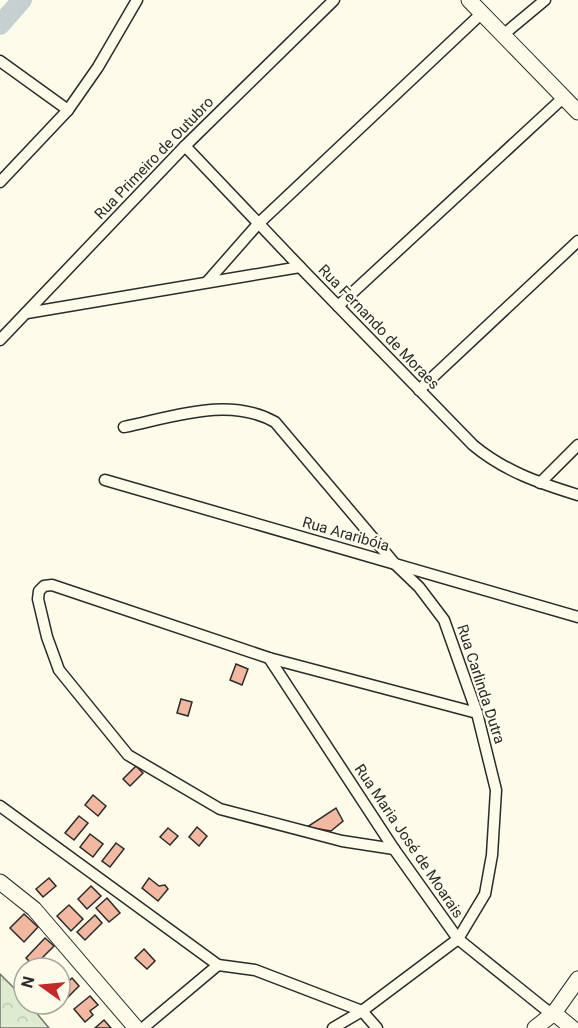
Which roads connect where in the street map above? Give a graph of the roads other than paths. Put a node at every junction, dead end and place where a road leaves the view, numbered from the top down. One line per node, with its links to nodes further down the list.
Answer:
1 (137, 0): 9 (street)
2 (334, 0): 11 (street, Rua Primeiro de Outubro)
3 (469, 0): 5 (main road)
4 (545, 0): 6 (street)
5 (482, 13): 6 (main road); 13 (street)
6 (503, 35): 8 (main road)
7 (0, 62): 9 (street)
8 (564, 97): 10 (main road); 17 (street)
9 (68, 110): 12 (street)
10 (578, 112)
11 (184, 146): 13 (street); 18 (street, Rua Primeiro de Outubro)
12 (2, 178)
13 (258, 224): 15 (street); 16 (street)
14 (578, 241): 20 (street)
15 (300, 267): 16 (street, Rua Fernando de Moraes); 17 (street, Rua Fernando de Moraes)
16 (207, 282): 18 (street, Rua Fernando de Moraes)
17 (338, 306): 20 (street, Rua Fernando de Moraes)
18 (27, 313): 19 (street, Rua Primeiro de Outubro)
19 (0, 340)
20 (419, 390): 24 (street, Rua Fernando de Moraes)
21 (124, 427): 26 (street, Rua Carlinda Dutra)
22 (578, 446): 24 (street)
23 (105, 480): 26 (street, Rua Araribóia)
24 (540, 483): 25 (street, Rua Fernando de Moraes)
25 (578, 495)
26 (394, 564): 27 (street, Rua Araribóia); 29 (street, Rua Carlinda Dutra)
27 (578, 617)
28 (269, 658): 29 (street); 31 (street, Rua Maria José de Moarais); 31 (street)
29 (477, 712): 33 (street, Rua Carlinda Dutra)
30 (0, 806): 34 (street)
31 (394, 849): 33 (street, Rua Maria José de Moarais)
32 (0, 882): 38 (main road)
33 (458, 939): 36 (street, Rua Carlinda Dutra); 37 (street, Rua Maria José de Moarais)
34 (218, 965): 36 (street); 39 (street)
35 (578, 979): 37 (main road)
36 (362, 1011): 40 (street, Rua Carlinda Dutra); 41 (street)
37 (554, 1013): 42 (main road); 43 (main road)
38 (136, 1028)
39 (142, 1028)
40 (333, 1028)
41 (377, 1028)
42 (534, 1028)
43 (572, 1028)

